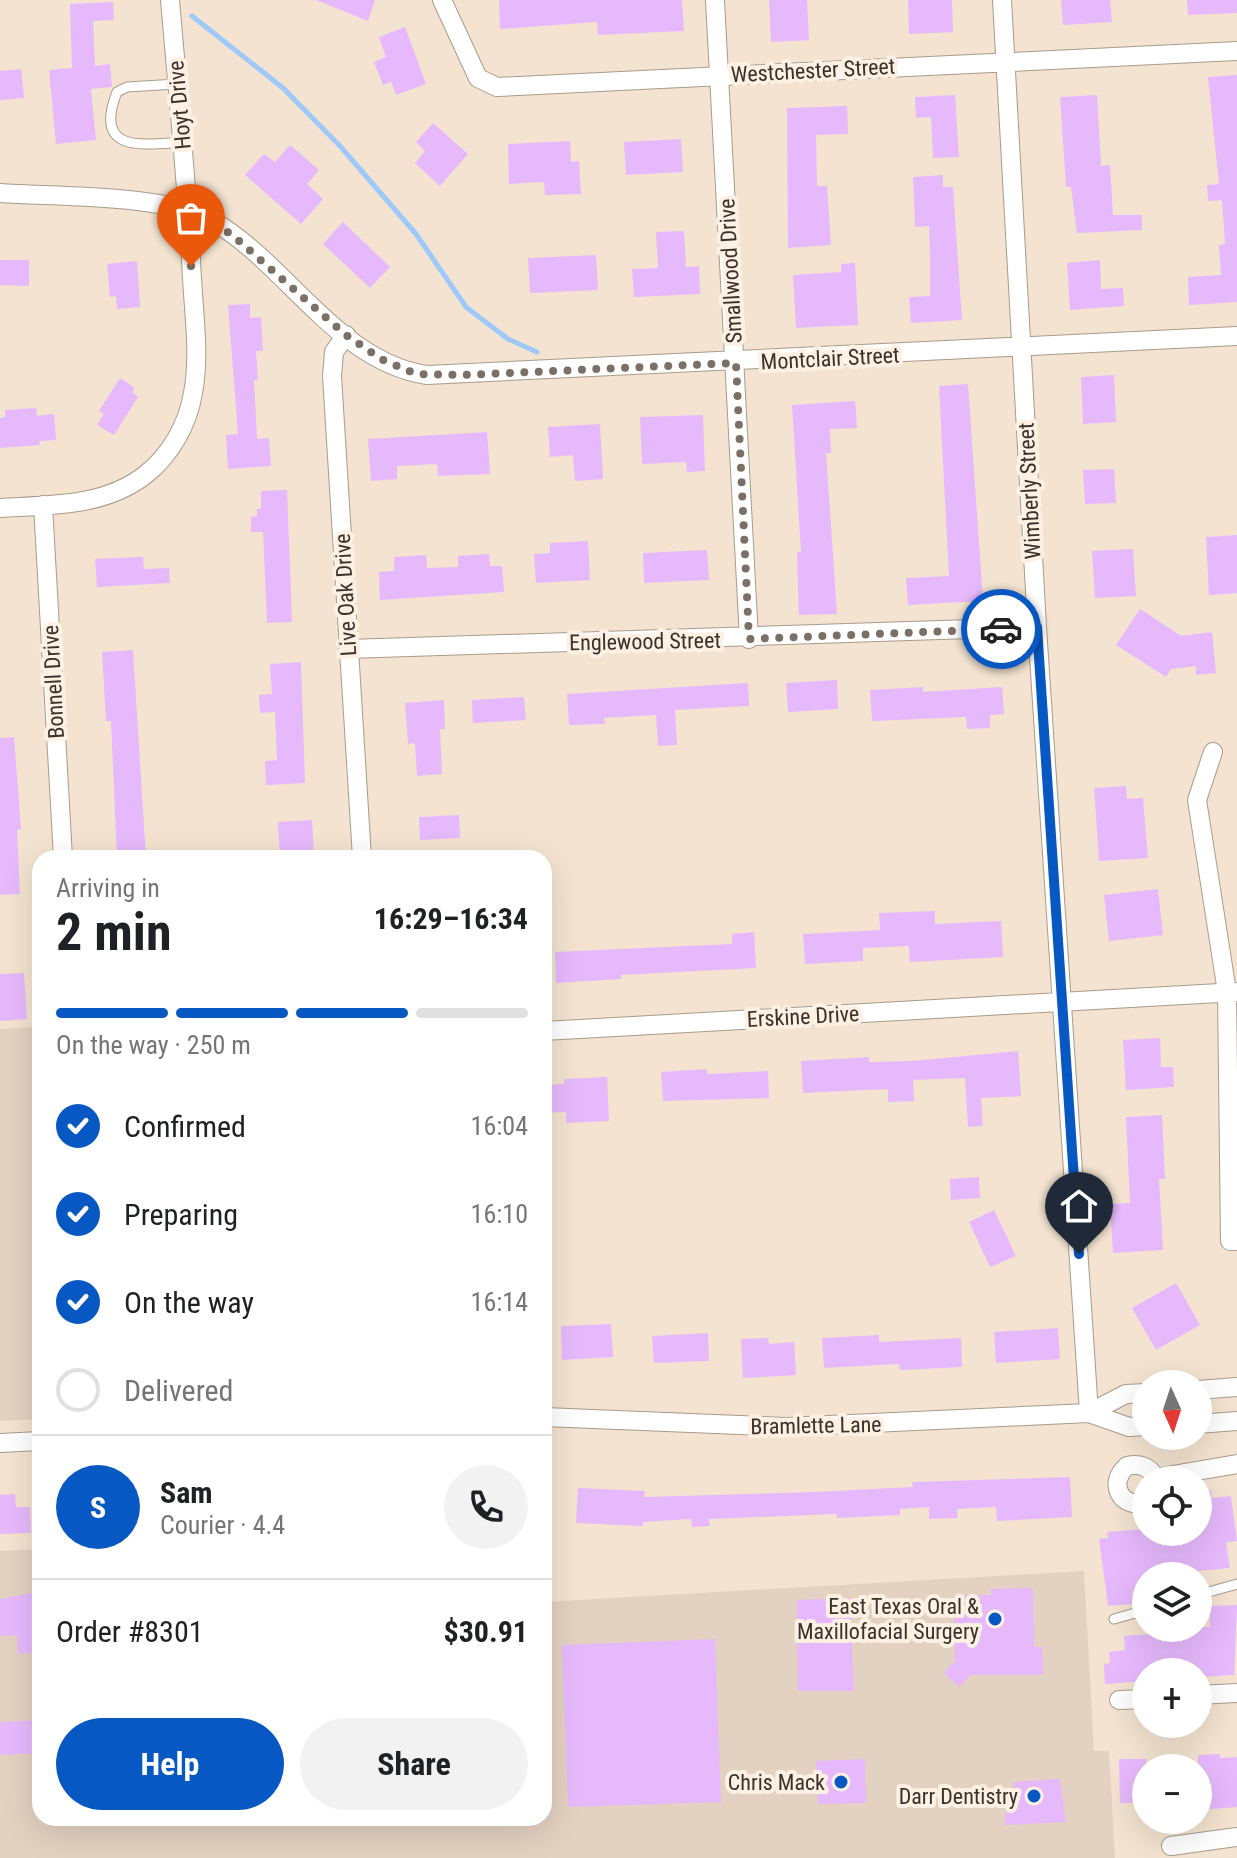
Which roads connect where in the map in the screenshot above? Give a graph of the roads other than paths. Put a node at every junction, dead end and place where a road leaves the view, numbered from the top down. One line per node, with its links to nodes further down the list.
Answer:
1 (170, 0): 8 (street, Hoyt Drive)
2 (442, 0): 7 (street, Westchester Street)
3 (715, 0): 7 (street, Smallwood Drive)
4 (1002, 0): 6 (street, Wimberly Street)
5 (1237, 51): 6 (street, Westchester Street)
6 (1005, 60): 7 (street, Westchester Street); 14 (street, Wimberly Street)
7 (718, 76): 15 (street, Smallwood Drive)
8 (177, 84): 9 (street, Hoyt Drive); 9 (lane)
9 (183, 142): 11 (street, Hoyt Drive)
10 (0, 193): 11 (street, Montclair Street)
11 (189, 210): 12 (street, Montclair Street); 16 (street, Hoyt Drive)
12 (346, 335): 15 (street, Montclair Street); 20 (street, Live Oak Drive)
13 (1237, 336): 14 (street, Montclair Street)
14 (1021, 348): 15 (street, Montclair Street); 18 (street, Wimberly Street)
15 (736, 363): 19 (street, Smallwood Drive)
16 (43, 505): 17 (street, Hoyt Drive); 22 (street, Bonnell Drive)
17 (0, 508)
18 (1037, 627): 19 (street, Englewood Street); 25 (street, Wimberly Street)
19 (749, 639): 20 (street, Englewood Street)
20 (348, 649): 23 (street, Live Oak Drive)
21 (1213, 752): 24 (street)
22 (63, 850)
23 (361, 850)
24 (1232, 992): 25 (street, Erskine Drive); 27 (street)
25 (1063, 1001): 26 (street, Erskine Drive); 31 (street, Wimberly Street)
26 (552, 1031)
27 (1237, 1241)
28 (1237, 1387): 29 (street)
29 (1212, 1389)
30 (1132, 1394): 31 (street, Bramlette Lane)
31 (1089, 1413): 32 (street, Bramlette Lane); 35 (street, Bramlette Lane)
32 (552, 1417)
33 (1237, 1421): 34 (street)
34 (1212, 1423)
35 (1132, 1427)
36 (32, 1441): 37 (street)
37 (0, 1443)
38 (1237, 1464): 40 (street)
39 (1132, 1466): 41 (street)
40 (1212, 1469)
41 (1132, 1503)
42 (1237, 1584): 43 (lane)
43 (1212, 1591)
44 (1132, 1614): 45 (lane)
45 (1114, 1619)
46 (1237, 1693): 47 (street)
47 (1212, 1694)
48 (1119, 1700): 49 (street)
49 (1132, 1700)
50 (1237, 1837): 51 (street)
51 (1171, 1846)

